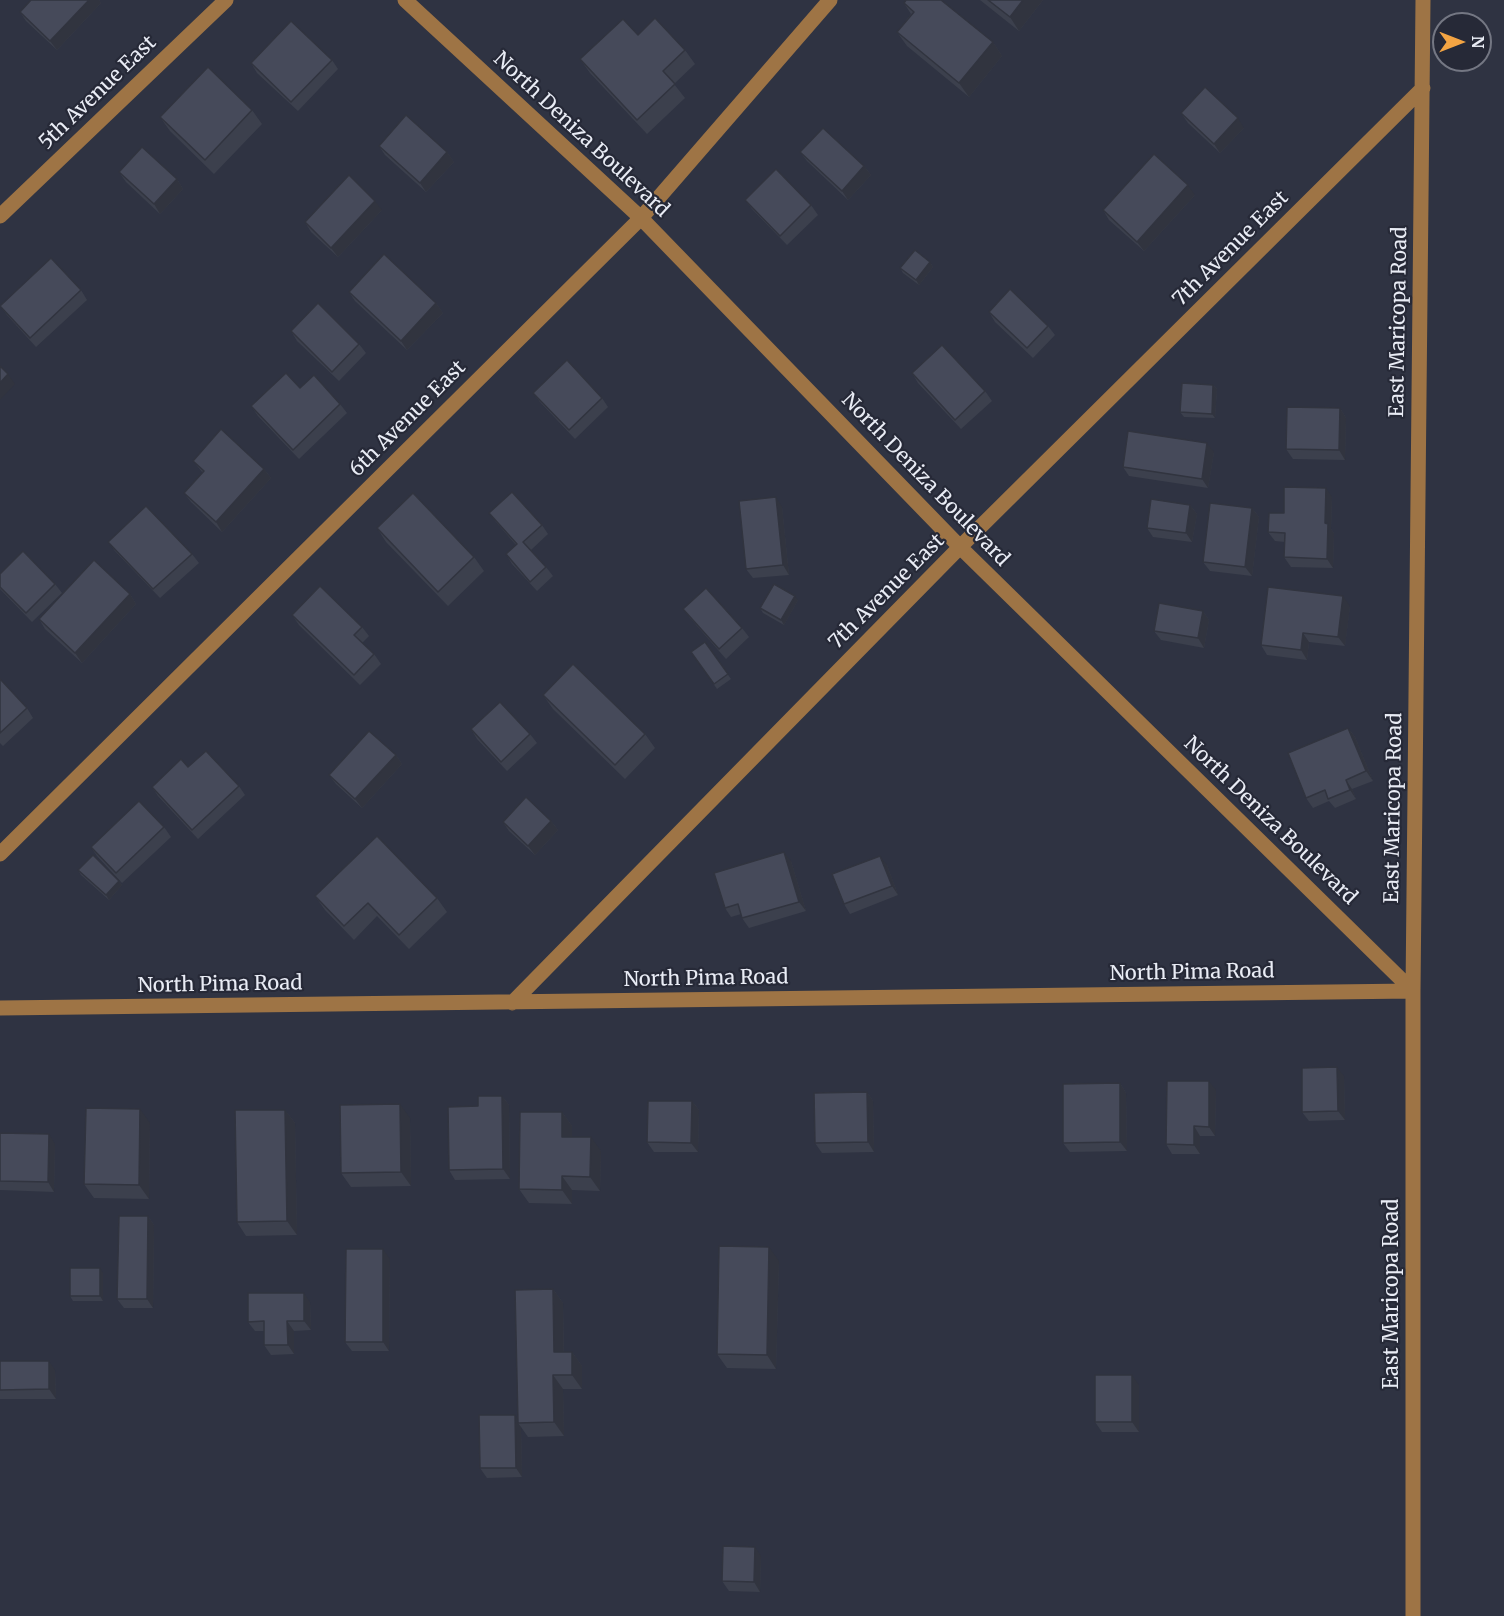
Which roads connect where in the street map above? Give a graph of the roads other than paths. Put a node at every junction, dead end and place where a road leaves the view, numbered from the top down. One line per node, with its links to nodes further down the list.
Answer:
1 (226, 0): 6 (street, 5th Avenue East)
2 (405, 0): 7 (street, North Deniza Boulevard)
3 (830, 0): 7 (street, 6th Avenue East)
4 (1423, 0): 5 (street, East Maricopa Road)
5 (1423, 88): 8 (street, 7th Avenue East); 10 (street, East Maricopa Road)
6 (0, 216)
7 (640, 218): 8 (street, North Deniza Boulevard); 9 (street, 6th Avenue East)
8 (960, 548): 10 (street, North Deniza Boulevard); 11 (street, 7th Avenue East)
9 (0, 854)
10 (1413, 991): 11 (street, North Pima Road); 13 (street, East Maricopa Road)
11 (512, 1003): 12 (street, North Pima Road)
12 (0, 1008)
13 (1413, 1616)

